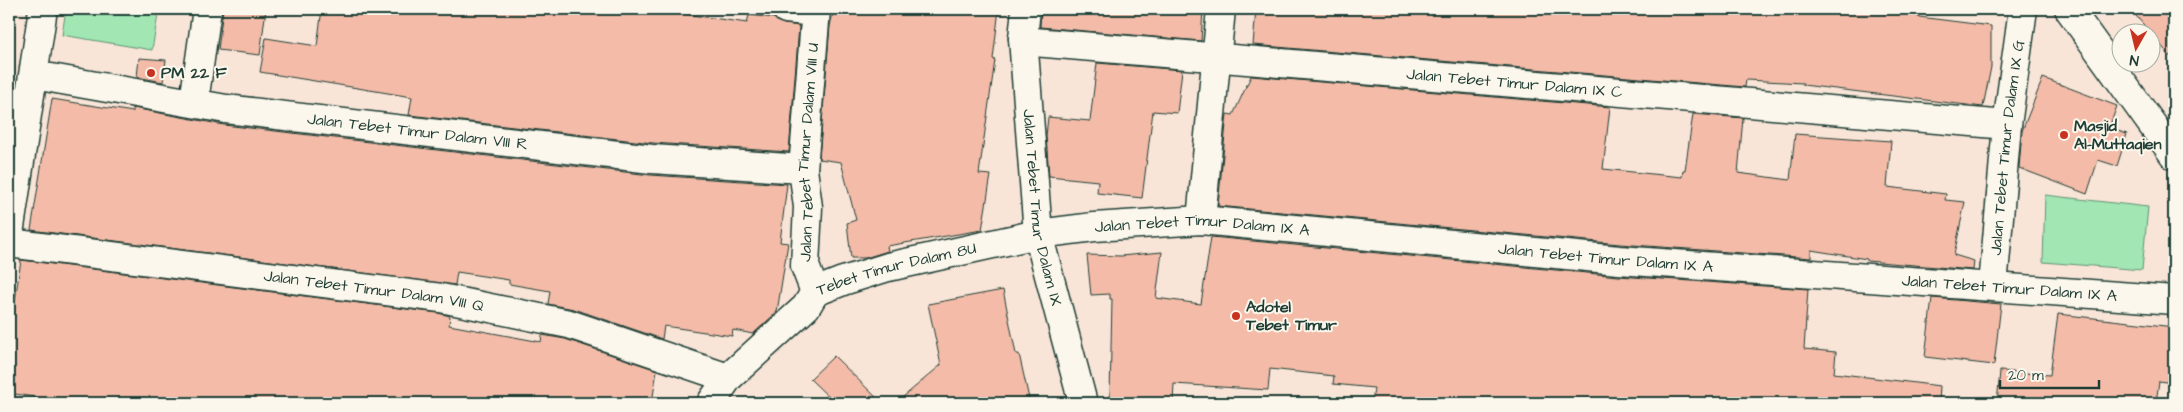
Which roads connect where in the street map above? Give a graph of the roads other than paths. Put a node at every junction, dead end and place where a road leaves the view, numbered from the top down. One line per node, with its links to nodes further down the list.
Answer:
1 (43, 9): 11 (street)
2 (208, 9): 12 (street)
3 (786, 9): 8 (street)
4 (1026, 9): 9 (street, Jalan Tebet Timur Dalam IX)
5 (1221, 9): 10 (street)
6 (2024, 9): 13 (street, Jalan Tebet Timur Dalam IX G)
7 (2069, 9): 15 (street)
8 (816, 10): 16 (street, Jalan Tebet Timur Dalam VIII U)
9 (1024, 38): 10 (street, Jalan Tebet Timur Dalam IX C); 19 (street, Jalan Tebet Timur Dalam IX)
10 (1216, 57): 13 (street, Jalan Tebet Timur Dalam IX C); 17 (street)
11 (34, 75): 12 (street, Jalan Tebet Timur Dalam VIII R); 14 (street)
12 (194, 102): 16 (street, Jalan Tebet Timur Dalam VIII R)
13 (2007, 126): 21 (street, Jalan Tebet Timur Dalam IX G)
14 (16, 145): 18 (street)
15 (2174, 155)
16 (804, 169): 22 (street, Jalan Tebet Timur Dalam VIII U)
17 (1201, 220): 19 (street, Jalan Tebet Timur Dalam IX A); 21 (street, Jalan Tebet Timur Dalam IX A)
18 (9, 234)
19 (1038, 234): 22 (street, Tebet Timur Dalam 8U); 26 (street, Jalan Tebet Timur Dalam IX)
20 (9, 243): 24 (street, Jalan Tebet Timur Dalam VIII Q)
21 (1993, 286): 23 (street, Jalan Tebet Timur Dalam IX A)
22 (815, 292): 24 (street, Tebet Timur Dalam 8U)
23 (2174, 300)
24 (728, 378): 25 (street, Tebet Timur Dalam 8U)
25 (711, 403)
26 (1083, 403)

